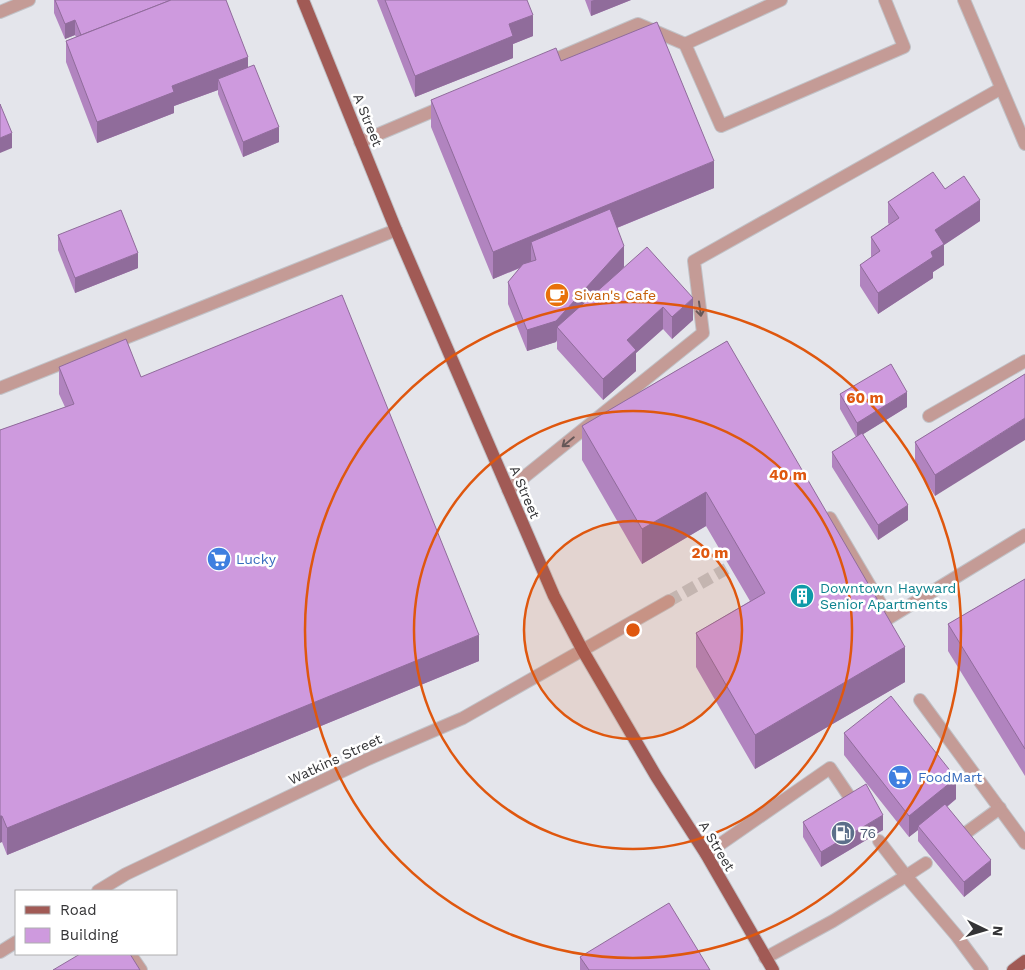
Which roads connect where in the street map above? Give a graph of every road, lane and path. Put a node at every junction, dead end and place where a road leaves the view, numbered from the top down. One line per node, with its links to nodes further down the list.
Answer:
1 (29, 0): 6 (street)
2 (303, 0): 11 (main road, A Street)
3 (781, 0): 7 (street)
4 (885, 0): 7 (street)
5 (964, 0): 9 (street)
6 (0, 12)
7 (685, 44): 8 (street)
8 (529, 71)
9 (1000, 89): 12 (street); 17 (street, one-way to 17)
10 (456, 102): 11 (street)
11 (360, 142): 13 (main road, A Street)
12 (1025, 144)
13 (396, 230): 15 (street); 17 (main road, A Street)
14 (1025, 362): 16 (street)
15 (0, 388)
16 (928, 416)
17 (508, 490): 21 (main road, A Street)
18 (823, 511): 19 (street)
19 (1025, 535)
20 (669, 601): 21 (street, Watkins Street)
21 (583, 650): 28 (main road, A Street); 31 (street, Watkins Street)
22 (920, 700): 24 (street)
23 (853, 802): 28 (street)
24 (1000, 808): 25 (street); 27 (street)
25 (963, 835)
26 (879, 841): 30 (street)
27 (1025, 843)
28 (706, 854): 35 (main road, A Street)
29 (926, 863): 30 (street)
30 (906, 876): 35 (street); 39 (street)
31 (100, 890)
32 (15, 943): 33 (street)
33 (0, 952)
34 (131, 955): 37 (street)
35 (765, 958): 38 (main road, A Street)
36 (1025, 961): 40 (main road)
37 (141, 970)
38 (772, 970)
39 (982, 970)
40 (1013, 970)

